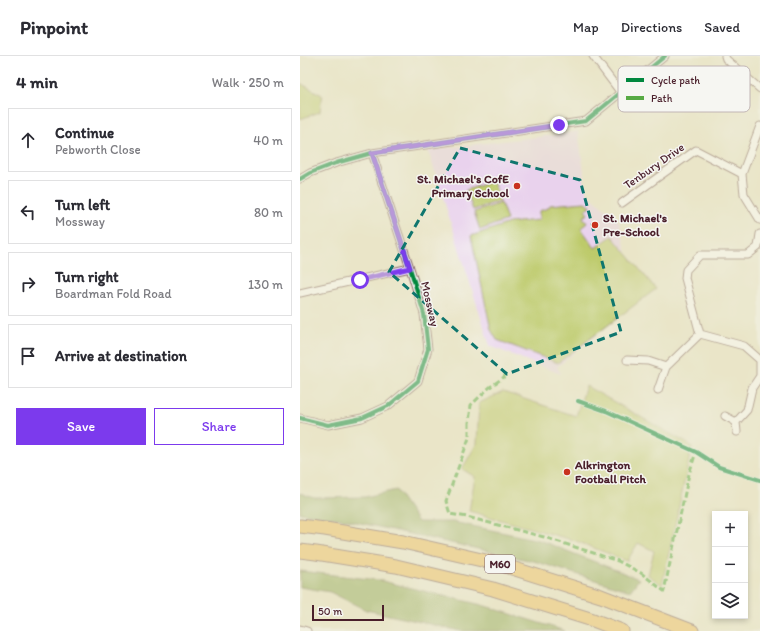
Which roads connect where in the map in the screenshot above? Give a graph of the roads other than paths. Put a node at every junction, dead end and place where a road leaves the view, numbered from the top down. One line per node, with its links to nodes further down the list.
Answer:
1 (593, 56): 7 (street)
2 (665, 56): 4 (street)
3 (725, 56): 5 (street)
4 (653, 66)
5 (734, 66)
6 (750, 80): 8 (street)
7 (618, 89)
8 (760, 89)
9 (618, 95): 11 (street)
10 (760, 126): 12 (street)
11 (372, 153): 13 (street); 17 (street, Mossway)
12 (742, 174): 14 (street, Tenbury Drive); 15 (street)
13 (300, 179)
14 (622, 203)
15 (760, 220)
16 (760, 234): 19 (street)
17 (410, 268): 18 (street); 25 (street, Mossway)
18 (300, 293)
19 (700, 334): 21 (street); 22 (street)
20 (627, 360): 22 (street)
21 (760, 360): 26 (street)
22 (666, 367): 23 (street)
23 (658, 390)
24 (725, 416): 26 (street)
25 (300, 418)
26 (736, 422): 27 (street)
27 (737, 432)
28 (300, 526): 33 (highway, M60)
29 (300, 551): 32 (highway, M60)
30 (300, 629): 31 (street)
31 (307, 631)
32 (622, 631)
33 (692, 631)

